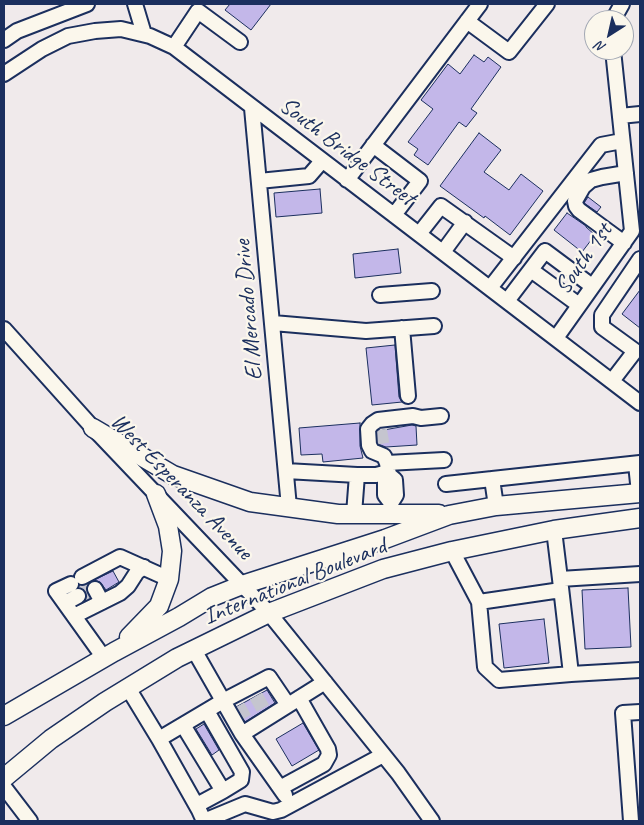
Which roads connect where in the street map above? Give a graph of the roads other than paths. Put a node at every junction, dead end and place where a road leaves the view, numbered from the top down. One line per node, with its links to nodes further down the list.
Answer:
1 (86, 4): 7 (street)
2 (135, 4): 6 (street)
3 (480, 4): 5 (street)
4 (547, 4): 5 (street)
5 (467, 21): 16 (street)
6 (144, 34): 9 (street, South Bridge Street); 11 (street, South Bridge Street)
7 (4, 40)
8 (240, 42): 9 (street)
9 (174, 47): 12 (street, South Bridge Street)
10 (614, 60): 14 (street, South 1st)
11 (6, 68)
12 (252, 108): 17 (street, South Bridge Street); 20 (street, El Mercado Drive)
13 (640, 114): 14 (street)
14 (620, 116): 15 (street, South 1st)
15 (622, 141): 18 (street, South 1st); 27 (street)
16 (373, 145): 19 (street); 21 (street)
17 (322, 161): 19 (street, South Bridge Street); 20 (street)
18 (626, 173): 24 (street, South 1st); 25 (street)
19 (347, 180): 21 (street, South Bridge Street)
20 (259, 181): 36 (street, El Mercado Drive)
21 (394, 215): 23 (street, South Bridge Street)
22 (464, 222): 23 (street); 26 (street); 27 (street)
23 (420, 234): 26 (street, South Bridge Street)
24 (636, 234): 25 (street, South 1st)
25 (624, 242): 30 (street, South 1st)
26 (443, 252): 31 (street, South Bridge Street)
27 (514, 258): 31 (street)
28 (640, 259): 41 (street)
29 (530, 270): 30 (street); 34 (street); 35 (street)
30 (592, 286): 35 (street, South 1st)
31 (490, 288): 34 (street, South Bridge Street)
32 (432, 291): 33 (street)
33 (380, 295)
34 (507, 301): 40 (street, South Bridge Street)
35 (579, 305): 40 (street, South 1st)
36 (273, 323): 38 (street); 50 (street, El Mercado Drive)
37 (434, 326): 38 (street)
38 (402, 328): 43 (street)
39 (4, 329): 46 (street, West Esperanza Avenue)
40 (556, 338): 42 (street, South Bridge Street)
41 (638, 353): 42 (street)
42 (612, 381): 44 (street, South Bridge Street)
43 (408, 396)
44 (640, 403)
45 (441, 416): 48 (street)
46 (93, 428): 55 (street, West Esperanza Avenue); 57 (main road)
47 (444, 460): 48 (street)
48 (386, 463): 51 (street); 58 (street)
49 (638, 464): 52 (street); 54 (street)
50 (286, 471): 51 (street); 57 (street, El Mercado Drive)
51 (357, 475): 59 (street)
52 (492, 479): 53 (street); 56 (street)
53 (446, 484)
54 (640, 493): 56 (main road, International Boulevard)
55 (156, 494): 66 (main road); 68 (street, West Esperanza Avenue)
56 (496, 506): 60 (main road, International Boulevard)
57 (290, 507): 59 (main road)
58 (392, 508): 59 (main road); 60 (main road)
59 (354, 514)
60 (449, 514): 68 (main road, International Boulevard)
61 (640, 518): 62 (main road, International Boulevard)
62 (554, 530): 63 (main road, International Boulevard); 67 (street)
63 (452, 551): 70 (street); 71 (main road, International Boulevard)
64 (144, 567): 66 (street); 69 (street); 69 (street)
65 (640, 574): 67 (street)
66 (169, 579): 73 (main road)
67 (561, 584): 70 (street); 75 (street)
68 (242, 585): 71 (street, West Esperanza Avenue); 73 (main road, International Boulevard)
69 (82, 594): 73 (street)
70 (479, 602): 75 (street)
71 (269, 613): 72 (main road, International Boulevard); 76 (street, West Esperanza Avenue)
72 (194, 650): 77 (main road, International Boulevard); 78 (street)
73 (109, 655): 81 (main road, International Boulevard)
74 (640, 670): 75 (street)
75 (571, 674)
76 (325, 682): 82 (street); 85 (street, West Esperanza Avenue)
77 (128, 688): 84 (street); 86 (main road, International Boulevard)
78 (246, 695): 79 (street); 82 (street); 82 (street)
79 (207, 711): 83 (street); 89 (street)
80 (640, 712): 95 (street)
81 (4, 716)
82 (266, 716): 88 (street); 88 (street)
83 (183, 725): 84 (street); 89 (street)
84 (159, 739): 90 (street)
85 (383, 755): 91 (street); 94 (street, West Esperanza Avenue)
86 (4, 778)
87 (4, 787): 92 (street)
88 (280, 788): 91 (street)
89 (223, 791): 90 (street)
90 (197, 804): 93 (street)
91 (291, 804): 93 (street)
92 (30, 821)
93 (204, 821)
94 (432, 821)
95 (631, 821)

